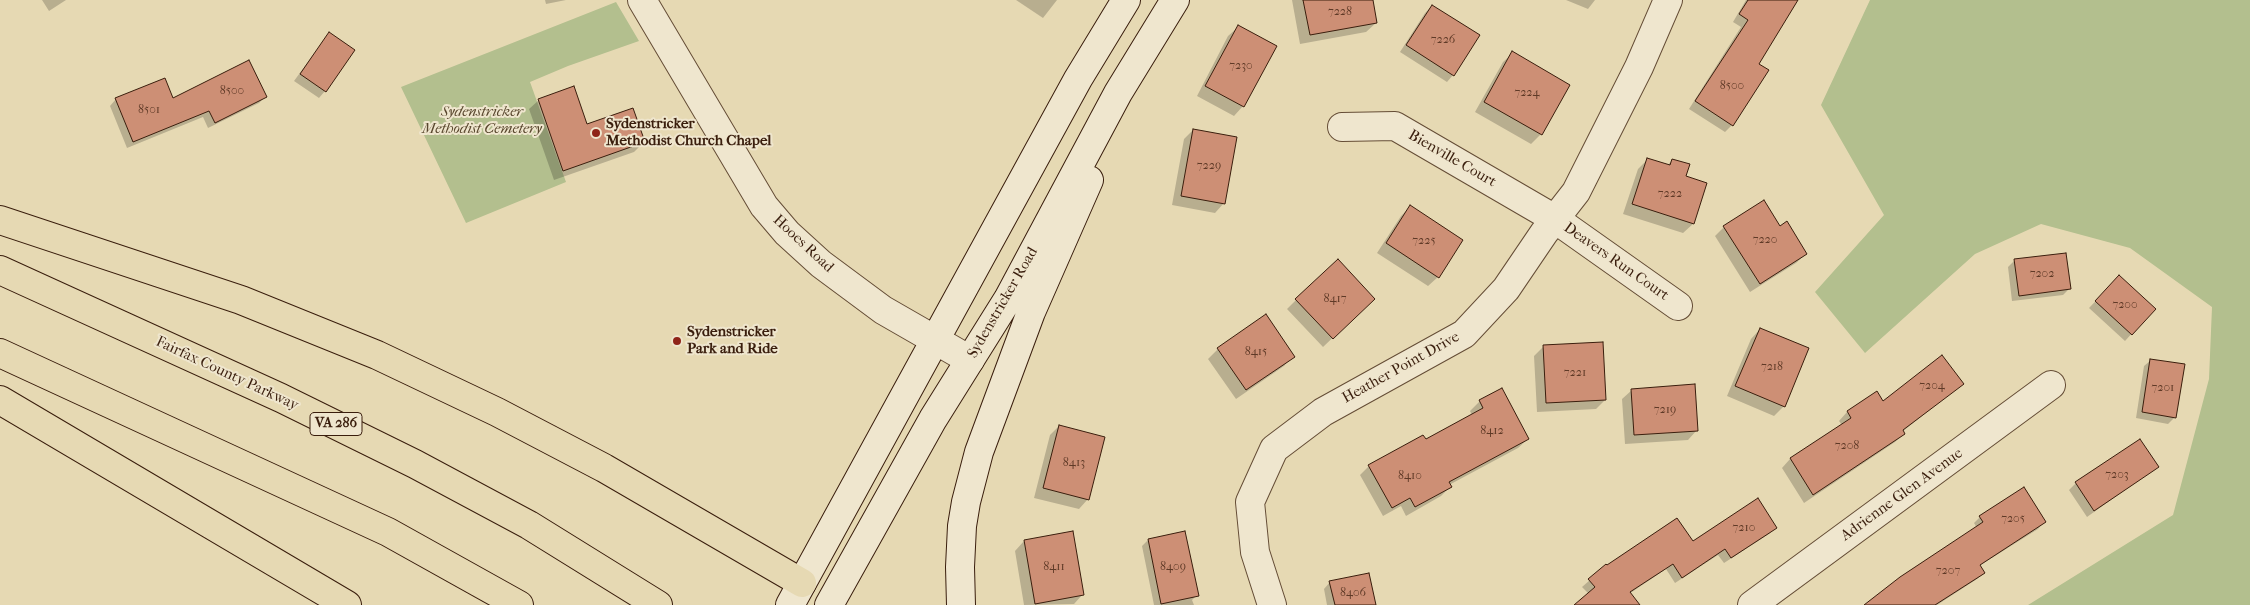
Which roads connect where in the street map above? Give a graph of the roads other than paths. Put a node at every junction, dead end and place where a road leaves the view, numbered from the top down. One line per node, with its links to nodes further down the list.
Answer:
1 (642, 0): 11 (street, Hooes Road)
2 (1126, 0): 11 (street)
3 (1175, 0): 5 (street, Sydenstricker Road)
4 (1668, 0): 7 (street, Heather Point Drive)
5 (1118, 93): 13 (street, Sydenstricker Road); 21 (street)
6 (1342, 126): 7 (street, Bienville Court)
7 (1555, 219): 10 (street, Deavers Run Court); 22 (street, Heather Point Drive)
8 (0, 220): 16 (highway)
9 (0, 270): 20 (highway, Fairfax County Parkway / VA 286)
10 (1678, 306)
11 (935, 341): 13 (street, Hooes Road); 16 (street)
12 (0, 353): 19 (highway)
13 (970, 360): 17 (street, Sydenstricker Road)
14 (2051, 385): 23 (street, Adrienne Glen Avenue)
15 (0, 400): 18 (highway)
16 (796, 594): 17 (street)
17 (832, 604)
18 (347, 605)
19 (520, 605)
20 (658, 605)
21 (961, 605)
22 (1272, 605)
23 (1752, 605)

